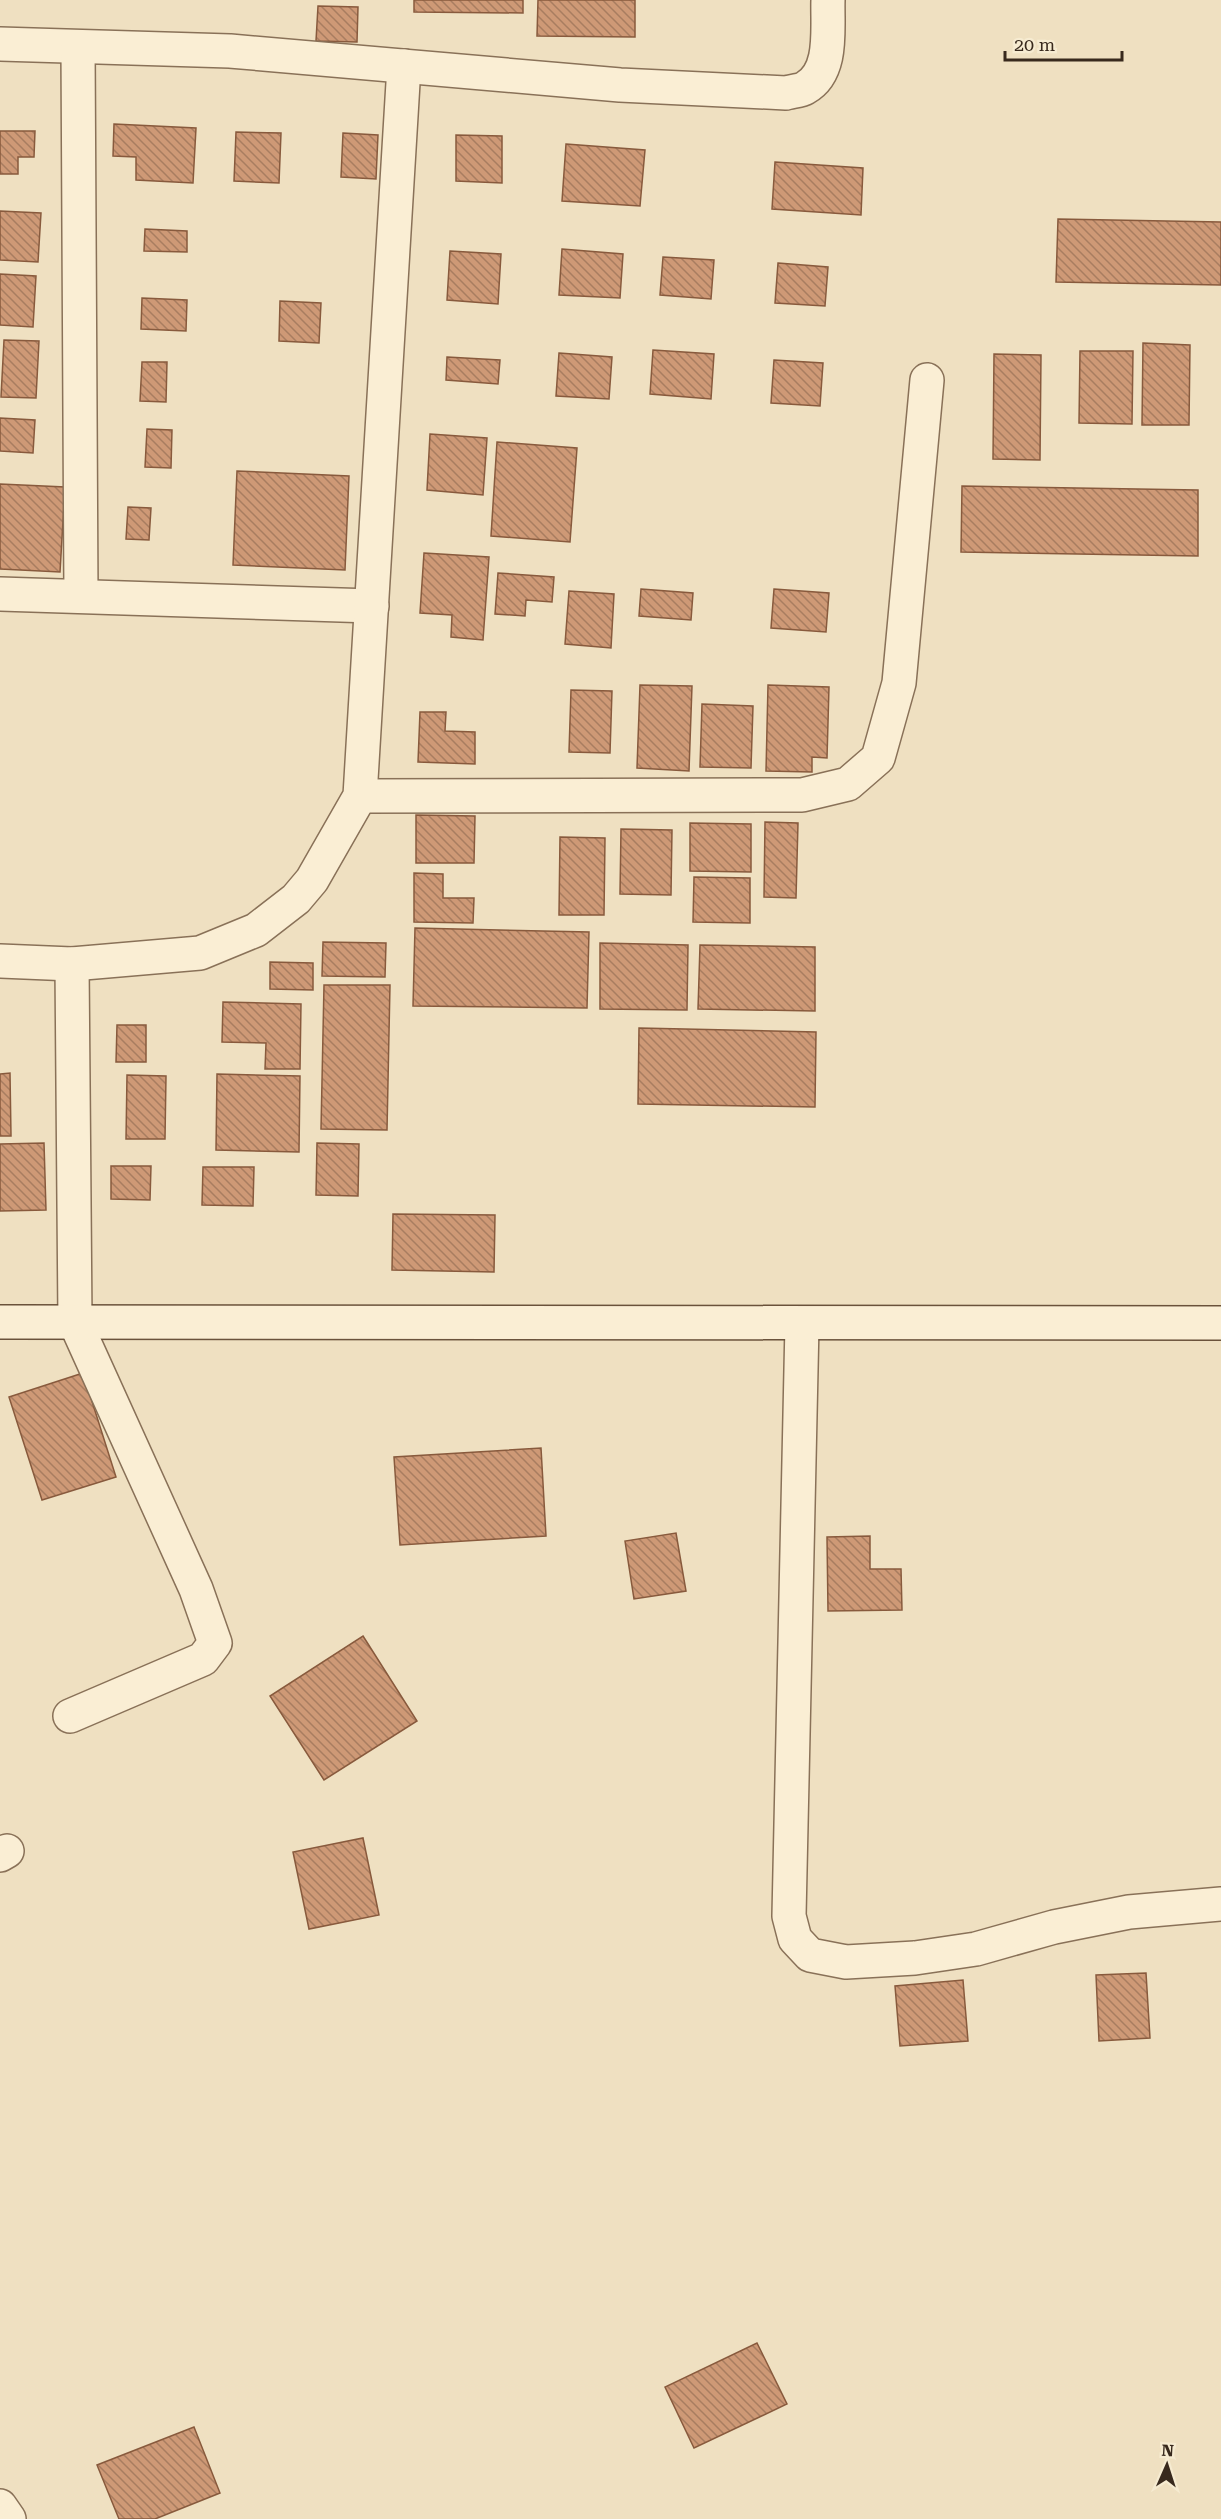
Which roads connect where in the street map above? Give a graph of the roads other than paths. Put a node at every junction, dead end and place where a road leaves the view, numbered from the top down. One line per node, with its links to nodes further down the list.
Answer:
1 (828, 0): 4 (street)
2 (0, 44): 3 (street)
3 (78, 47): 4 (street); 7 (street)
4 (404, 66): 8 (street)
5 (927, 380): 9 (street)
6 (0, 594): 7 (street)
7 (81, 596): 8 (street)
8 (372, 606): 9 (street)
9 (360, 796): 11 (street)
10 (0, 961): 11 (street)
11 (72, 964): 13 (street)
12 (0, 1322): 13 (street)
13 (75, 1322): 15 (street); 16 (street)
14 (1221, 1323): 15 (street)
15 (802, 1324): 17 (street)
16 (70, 1716)
17 (1221, 1904)
18 (0, 2506): 19 (street)
19 (9, 2519)

